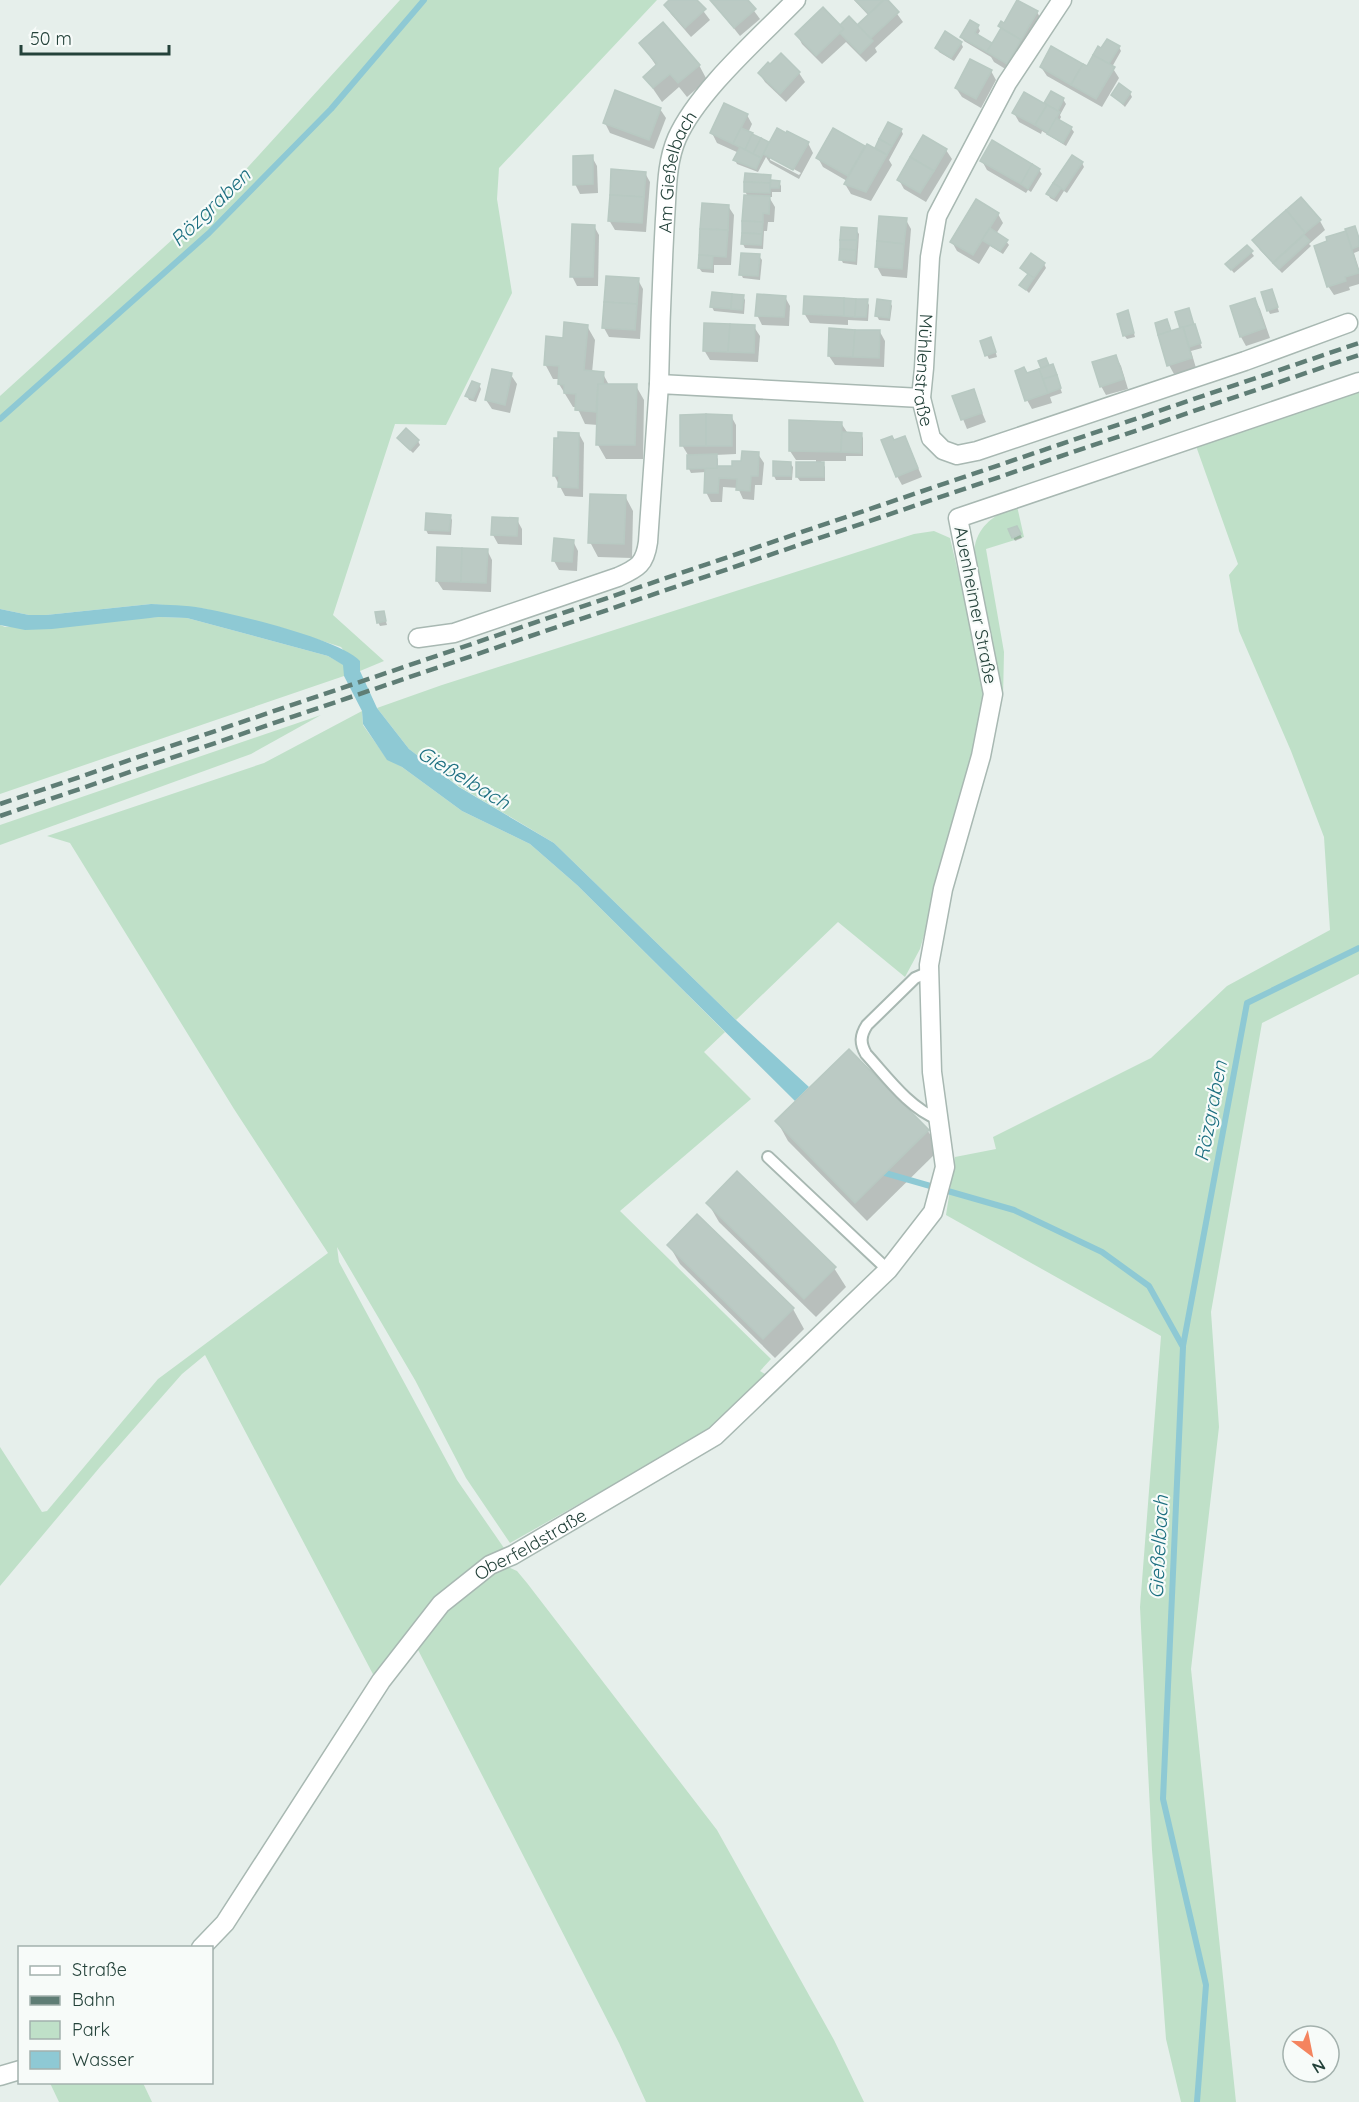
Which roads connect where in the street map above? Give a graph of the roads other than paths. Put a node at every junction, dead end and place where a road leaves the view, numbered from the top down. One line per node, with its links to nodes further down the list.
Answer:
1 (796, 0): 5 (street, Am Gießelbach)
2 (1062, 0): 6 (street, Mühlenstraße)
3 (1348, 323): 6 (street, Mühlenstraße)
4 (1359, 381): 8 (street, Auenheimer Straße)
5 (659, 384): 6 (street); 7 (street, Am Gießelbach)
6 (921, 398)
7 (418, 638)
8 (929, 972): 9 (street, Auenheimer Straße); 9 (lane)
9 (938, 1119): 11 (street, Auenheimer Straße)
10 (768, 1157): 12 (lane)
11 (933, 1212): 12 (street, Oberfeldstraße)
12 (888, 1270): 13 (street, Oberfeldstraße)
13 (202, 1946)
14 (18, 2071): 15 (street)
15 (0, 2076)

